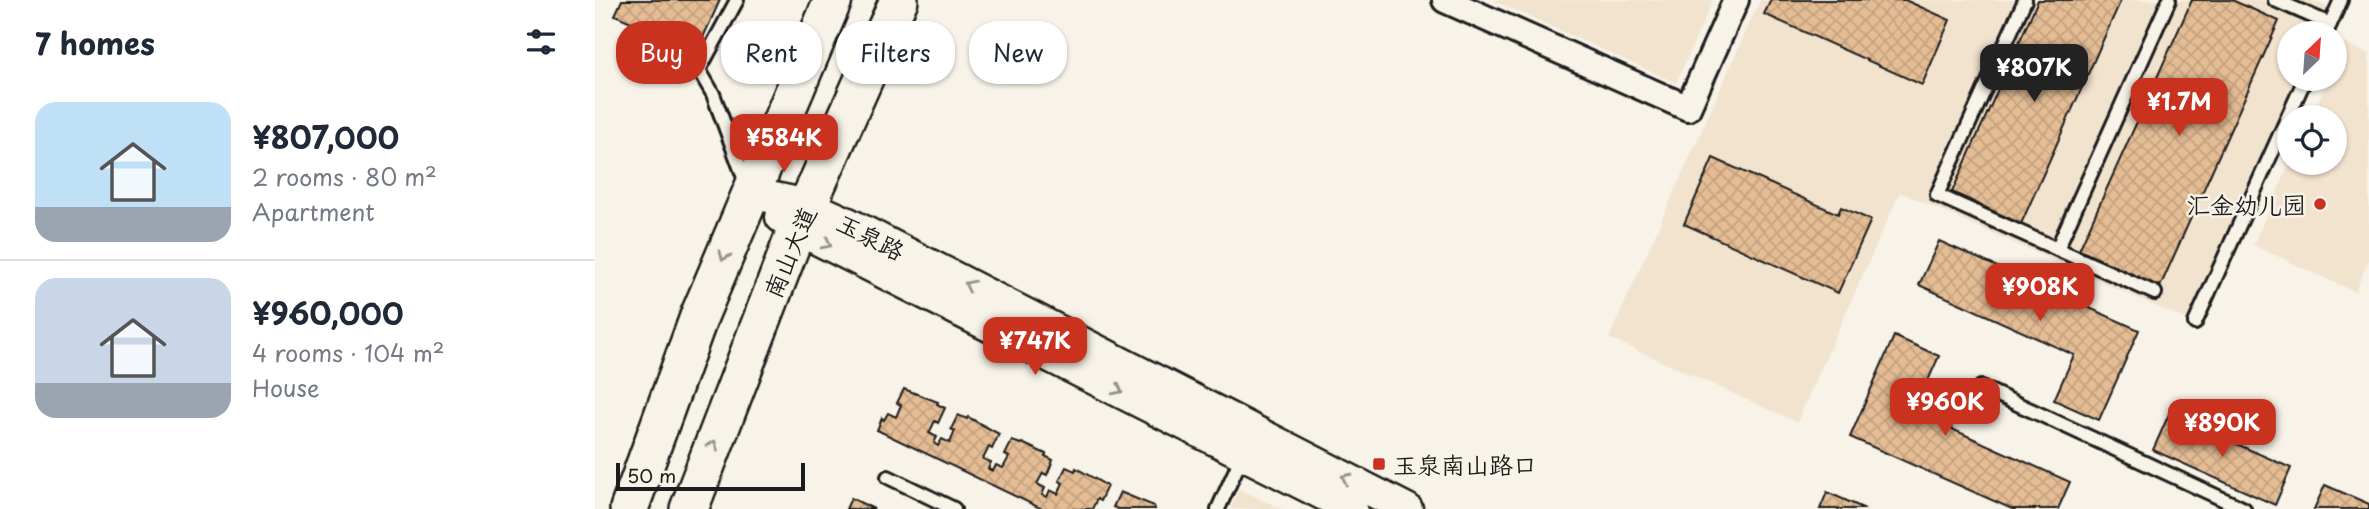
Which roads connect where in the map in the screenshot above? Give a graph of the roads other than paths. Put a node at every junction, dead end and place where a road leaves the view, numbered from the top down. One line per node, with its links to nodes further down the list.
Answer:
1 (737, 0): 13 (lane)
2 (833, 0): 13 (main road)
3 (899, 0): 14 (main road, 南山大道)
4 (1445, 0): 5 (street)
5 (1736, 0)
6 (2025, 0): 15 (lane)
7 (2169, 0): 15 (lane)
8 (2275, 0): 10 (lane)
9 (2341, 0): 11 (lane)
10 (2313, 21)
11 (2332, 21)
12 (2300, 91): 17 (lane)
13 (750, 193): 14 (street, 玉泉路); 21 (main road, one-way to 21)
14 (803, 217): 19 (street, 玉泉路); 22 (main road, 南山大道, one-way to 14)
15 (2057, 249): 16 (lane)
16 (2155, 293)
17 (2195, 323)
18 (1981, 387): 27 (lane)
19 (1248, 442): 24 (lane); 25 (street, 玉泉路); 26 (street, 玉泉路, one-way to 19)
20 (888, 477): 23 (lane)
21 (629, 509)
22 (689, 509)
23 (954, 509)
24 (1218, 509)
25 (1352, 509)
26 (1407, 509)
27 (2244, 509)

